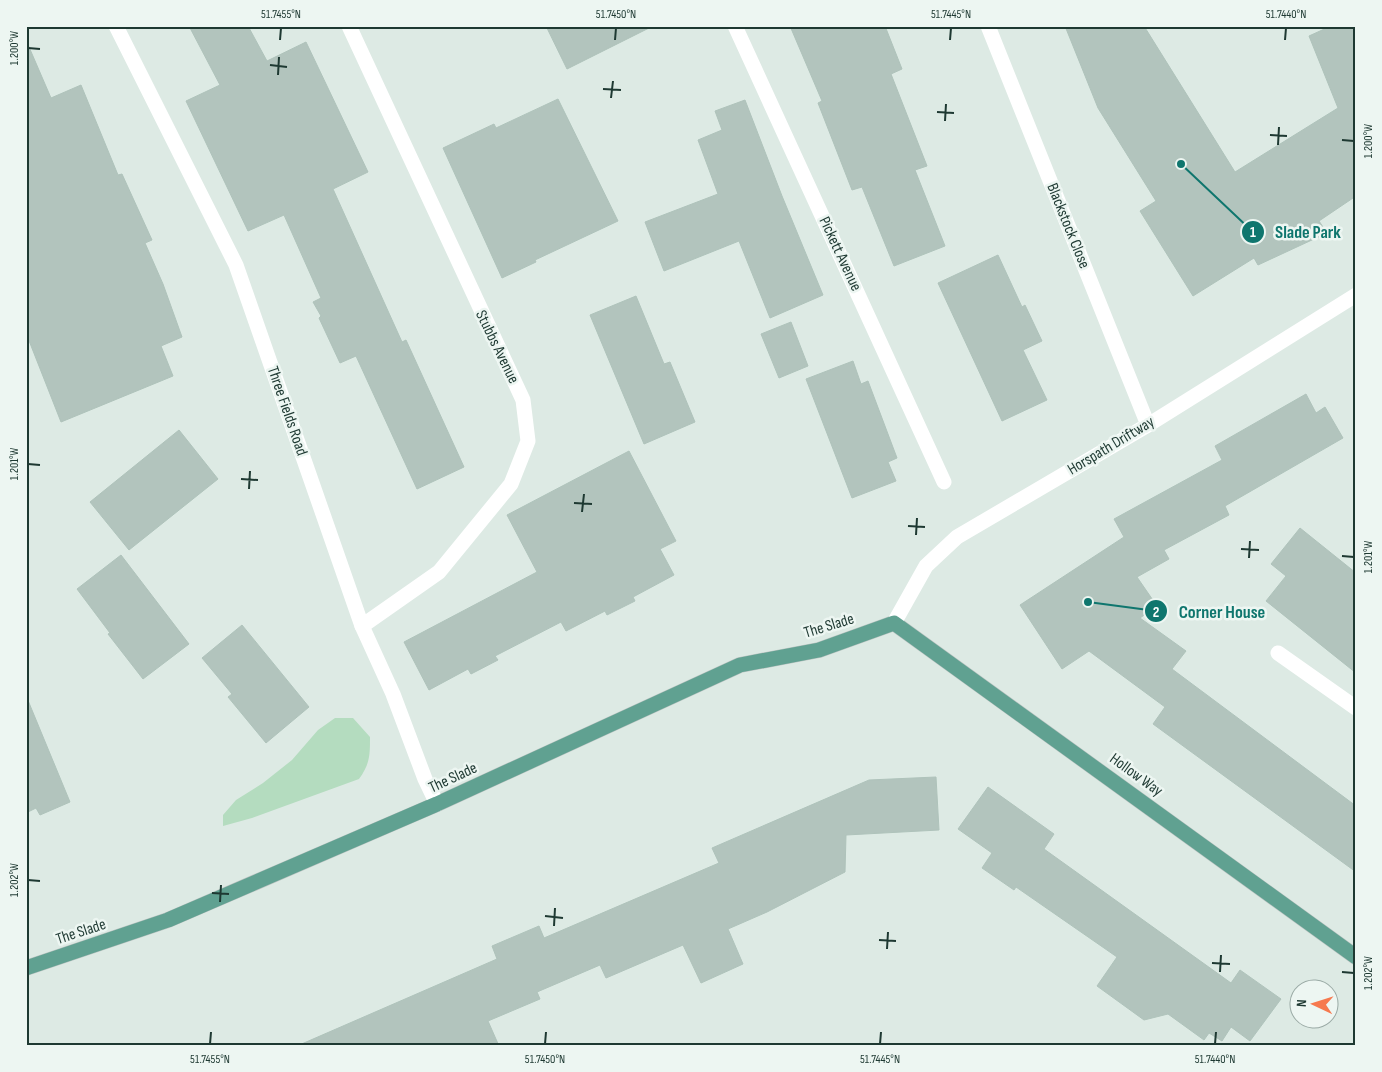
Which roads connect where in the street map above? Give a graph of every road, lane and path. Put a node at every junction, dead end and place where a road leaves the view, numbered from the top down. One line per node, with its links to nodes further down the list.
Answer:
1 (116, 26): 9 (street, Three Fields Road)
2 (349, 26): 9 (street, Stubbs Avenue)
3 (735, 26): 7 (street, Pickett Avenue)
4 (988, 26): 6 (street, Blackstock Close)
5 (1356, 295): 6 (street, Horspath Driftway)
6 (1148, 425): 8 (street, Horspath Driftway)
7 (944, 482)
8 (894, 623): 12 (main road, The Slade); 13 (main road, Hollow Way)
9 (362, 626): 12 (street, Three Fields Road)
10 (1278, 653): 11 (street)
11 (1356, 708)
12 (437, 804): 14 (main road, The Slade)
13 (1355, 954)
14 (26, 968)

